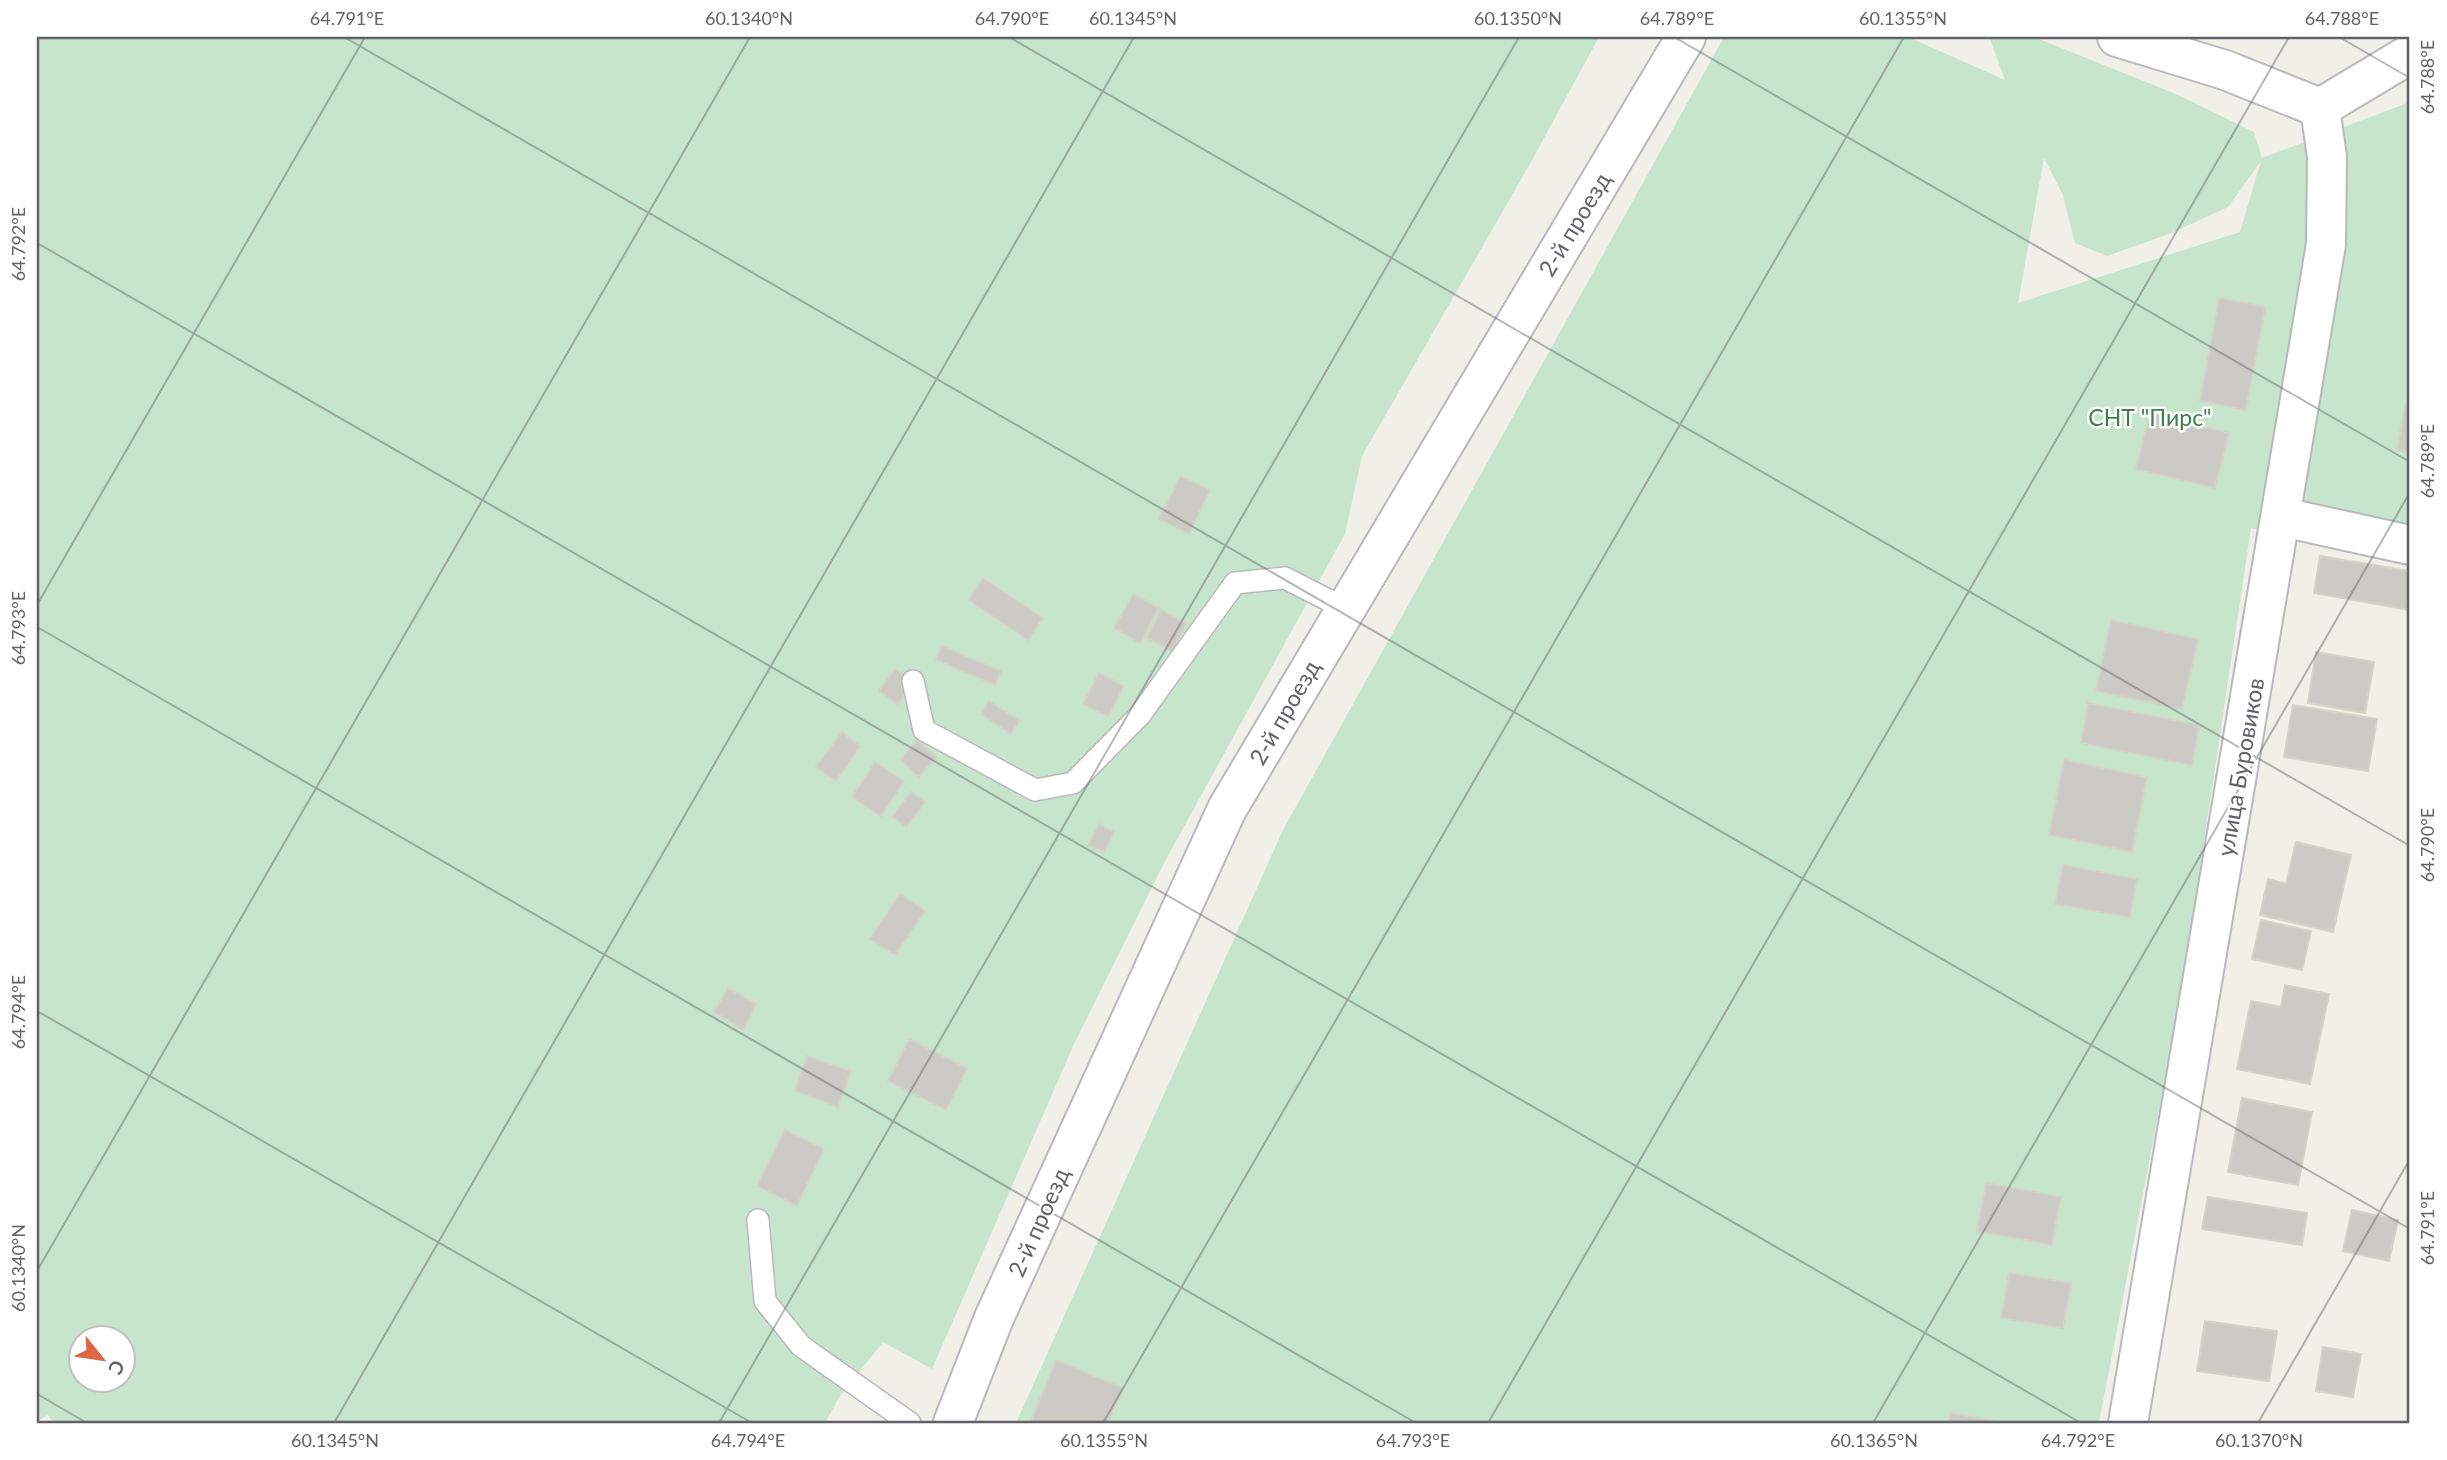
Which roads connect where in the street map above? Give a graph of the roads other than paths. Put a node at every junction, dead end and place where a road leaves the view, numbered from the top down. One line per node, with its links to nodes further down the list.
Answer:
1 (1686, 37): 7 (street, 2-й проезд)
2 (2117, 37): 4 (street)
3 (2410, 54): 4 (street)
4 (2319, 108): 5 (street, улица Буровиков)
5 (2282, 517): 6 (street); 12 (street, улица Буровиков)
6 (2410, 545)
7 (1345, 608): 8 (lane); 11 (street, 2-й проезд)
8 (913, 681)
9 (758, 1220): 10 (lane)
10 (910, 1423)
11 (953, 1423)
12 (2128, 1423)

